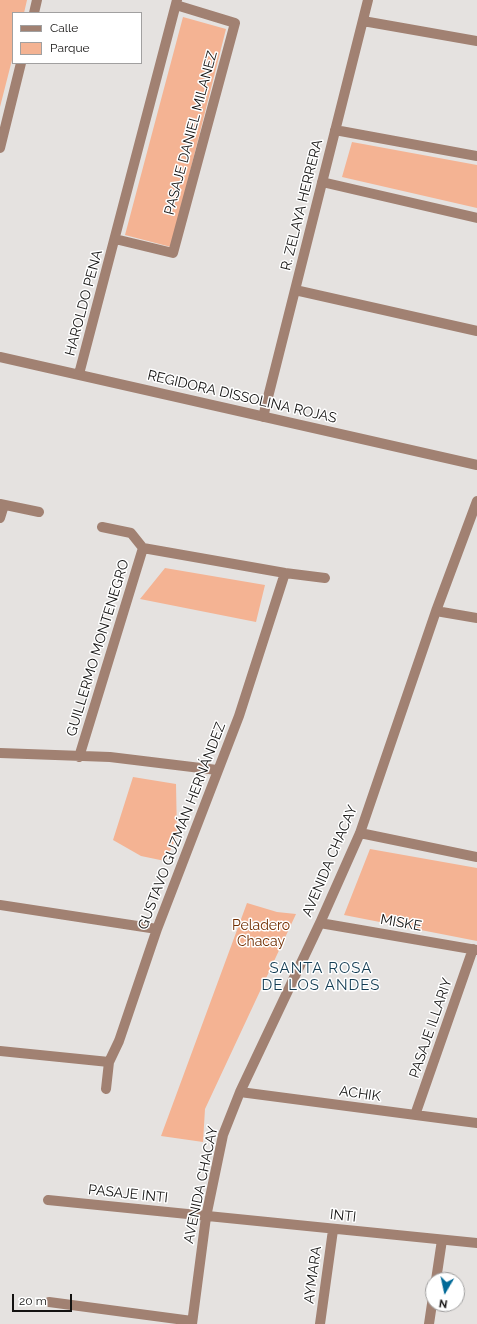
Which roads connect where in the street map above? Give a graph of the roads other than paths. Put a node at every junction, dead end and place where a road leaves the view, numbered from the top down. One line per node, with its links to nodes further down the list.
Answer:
1 (37, 0): 4 (street)
2 (368, 0): 5 (street, R. ZELAYA HERRERA)
3 (176, 3): 13 (street, HAROLDO PENA); 13 (street, PASAJE DANIEL MILANEZ)
4 (34, 12)
5 (363, 21): 6 (street); 8 (street, R. ZELAYA HERRERA)
6 (477, 41)
7 (21, 64): 9 (street)
8 (335, 130): 10 (street); 11 (street, R. ZELAYA HERRERA)
9 (0, 148)
10 (477, 156)
11 (322, 182): 12 (street); 14 (street, R. ZELAYA HERRERA)
12 (477, 218)
13 (115, 239): 17 (street, HAROLDO PENA)
14 (295, 290): 15 (street); 18 (street, R. ZELAYA HERRERA)
15 (477, 331)
16 (0, 357): 17 (street, REGIDORA DISSOLINA ROJAS)
17 (79, 374): 18 (street, REGIDORA DISSOLINA ROJAS)
18 (263, 417): 19 (street, REGIDORA DISSOLINA ROJAS)
19 (477, 465)
20 (477, 501): 28 (street, AVENIDA CHACAY)
21 (2, 505): 22 (street); 23 (street)
22 (39, 512)
23 (0, 518)
24 (102, 527): 25 (street)
25 (143, 548): 26 (street); 31 (street, GUILLERMO MONTENEGRO)
26 (285, 573): 27 (street); 32 (street, GUSTAVO GUZMÁN HERNÁNDEZ)
27 (325, 578)
28 (436, 611): 29 (street); 33 (street, AVENIDA CHACAY)
29 (477, 618)
30 (0, 752): 31 (street)
31 (79, 756): 32 (street)
32 (218, 770): 37 (street, GUSTAVO GUZMÁN HERNÁNDEZ)
33 (360, 833): 34 (street); 36 (street, AVENIDA CHACAY)
34 (477, 857)
35 (0, 905): 37 (street)
36 (320, 923): 38 (street, MISKE); 42 (street, AVENIDA CHACAY)
37 (157, 929): 40 (street, GUSTAVO GUZMÁN HERNÁNDEZ)
38 (475, 950): 43 (street, PASAJE ILLARIY)
39 (0, 1051): 40 (street)
40 (109, 1062): 41 (street, GUSTAVO GUZMÁN HERNÁNDEZ)
41 (106, 1089)
42 (240, 1092): 43 (street, ACHIK); 46 (street, AVENIDA CHACAY)
43 (415, 1115): 44 (street, ACHIK)
44 (477, 1123)
45 (48, 1200): 46 (street, PASAJE INTI)
46 (206, 1217): 47 (street, INTI); 53 (street, AVENIDA CHACAY)
47 (333, 1230): 48 (street, INTI); 54 (street, AYMARA)
48 (442, 1240): 49 (street, INTI); 50 (street)
49 (477, 1244)
50 (437, 1272)
51 (49, 1302): 53 (street)
52 (431, 1312): 55 (street)
53 (192, 1322)
54 (320, 1324)
55 (429, 1324)

